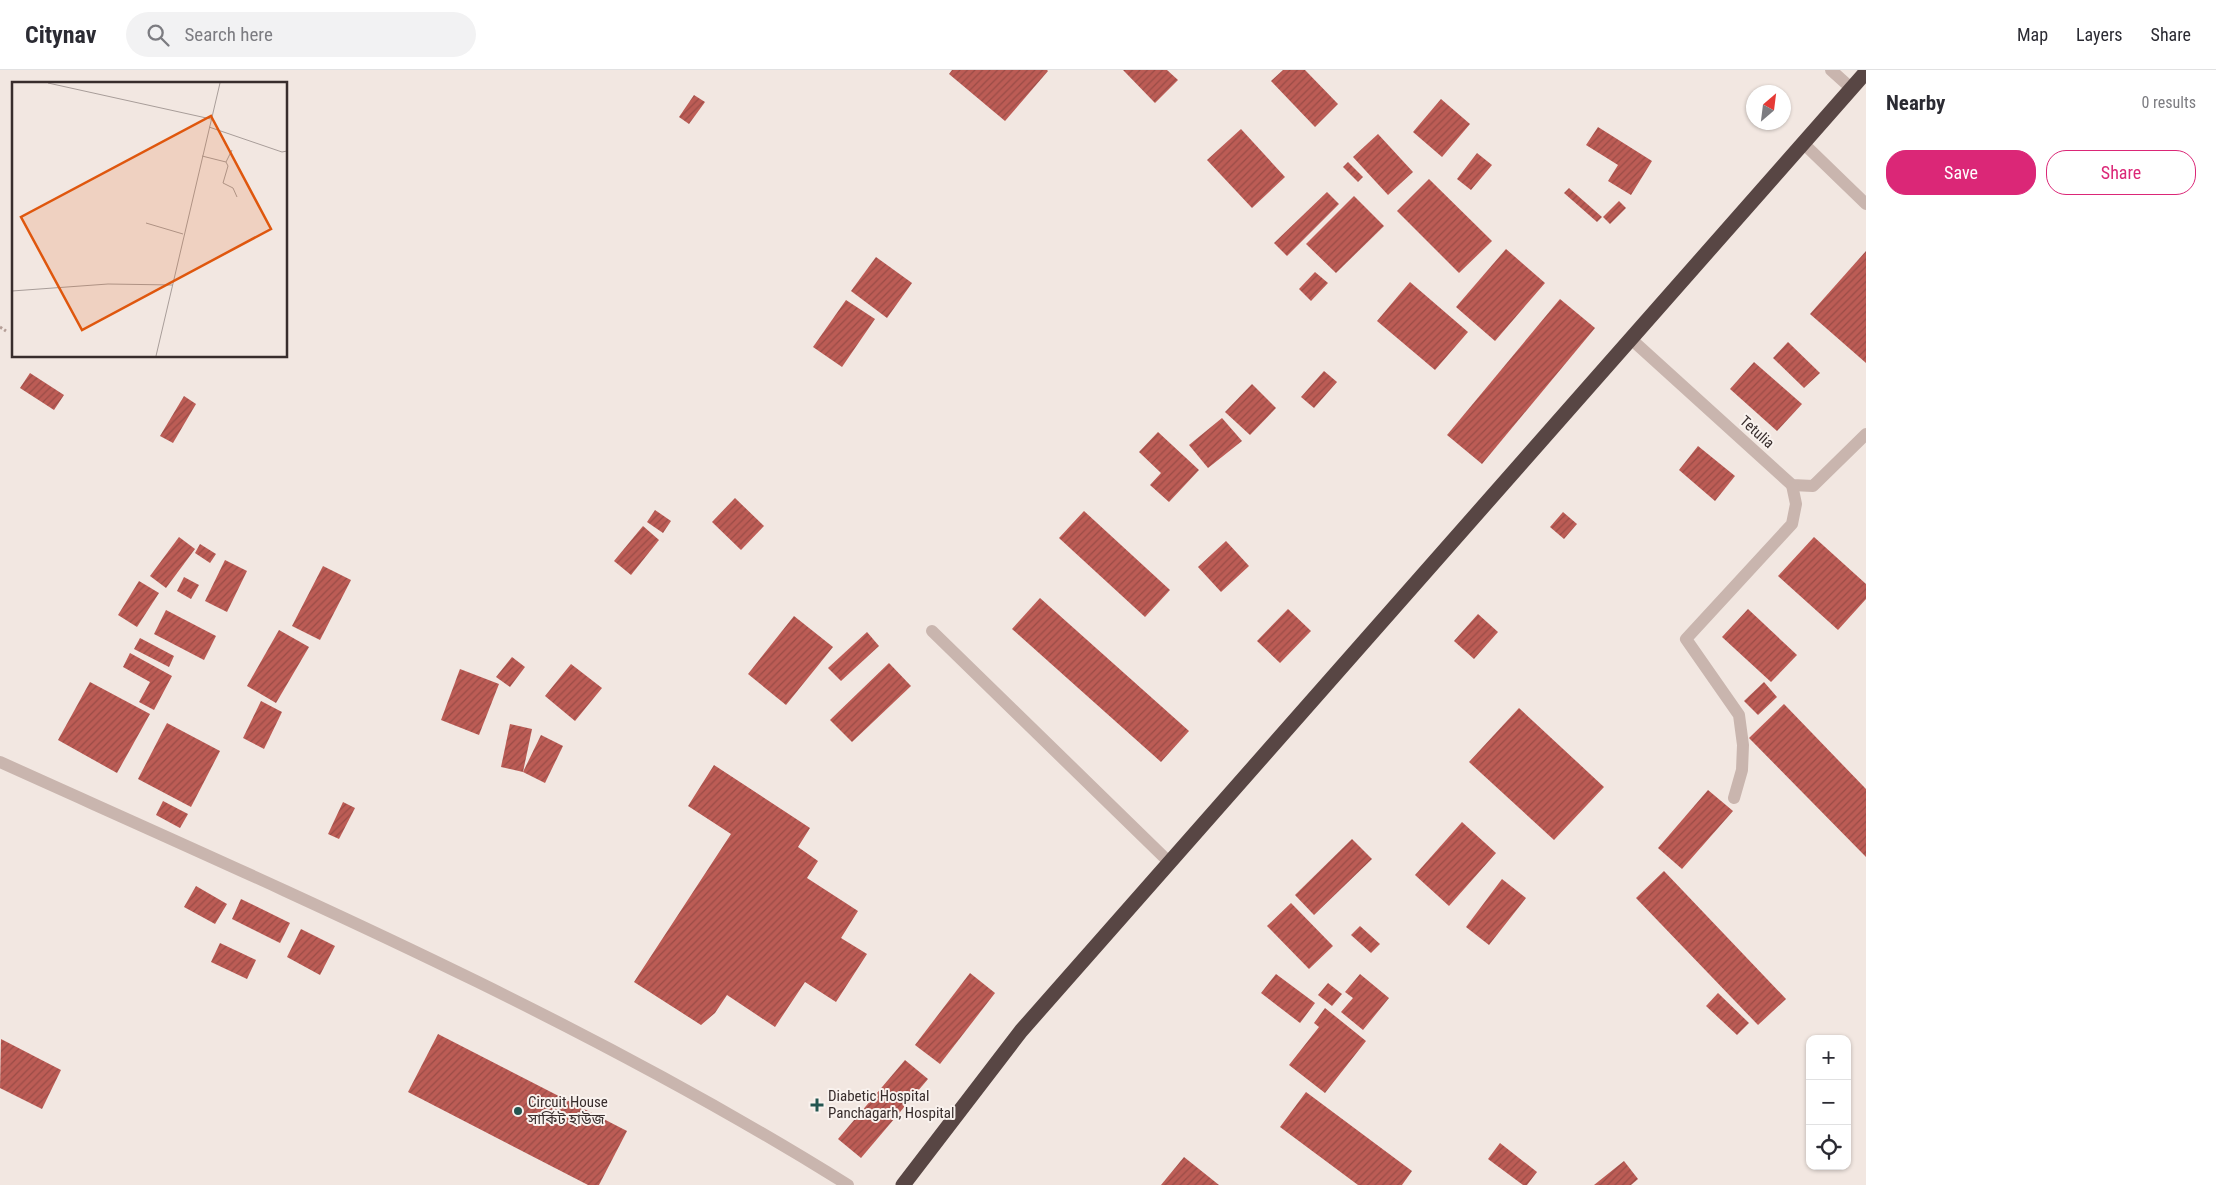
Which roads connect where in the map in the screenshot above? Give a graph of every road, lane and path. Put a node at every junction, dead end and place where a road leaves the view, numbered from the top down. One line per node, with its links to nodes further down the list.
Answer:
1 (1831, 70): 3 (street)
2 (1866, 72): 3 (highway)
3 (1851, 88): 4 (highway)
4 (1803, 144): 5 (street); 8 (highway)
5 (1866, 204)
6 (0, 327): 7 (path)
7 (6, 331)
8 (1631, 339): 10 (street, Tetulia); 14 (highway)
9 (1866, 434): 10 (street)
10 (1792, 485): 13 (street)
11 (932, 631): 14 (street)
12 (0, 762): 15 (street)
13 (1734, 798)
14 (1170, 863): 16 (highway)
15 (848, 1185)
16 (903, 1185)

